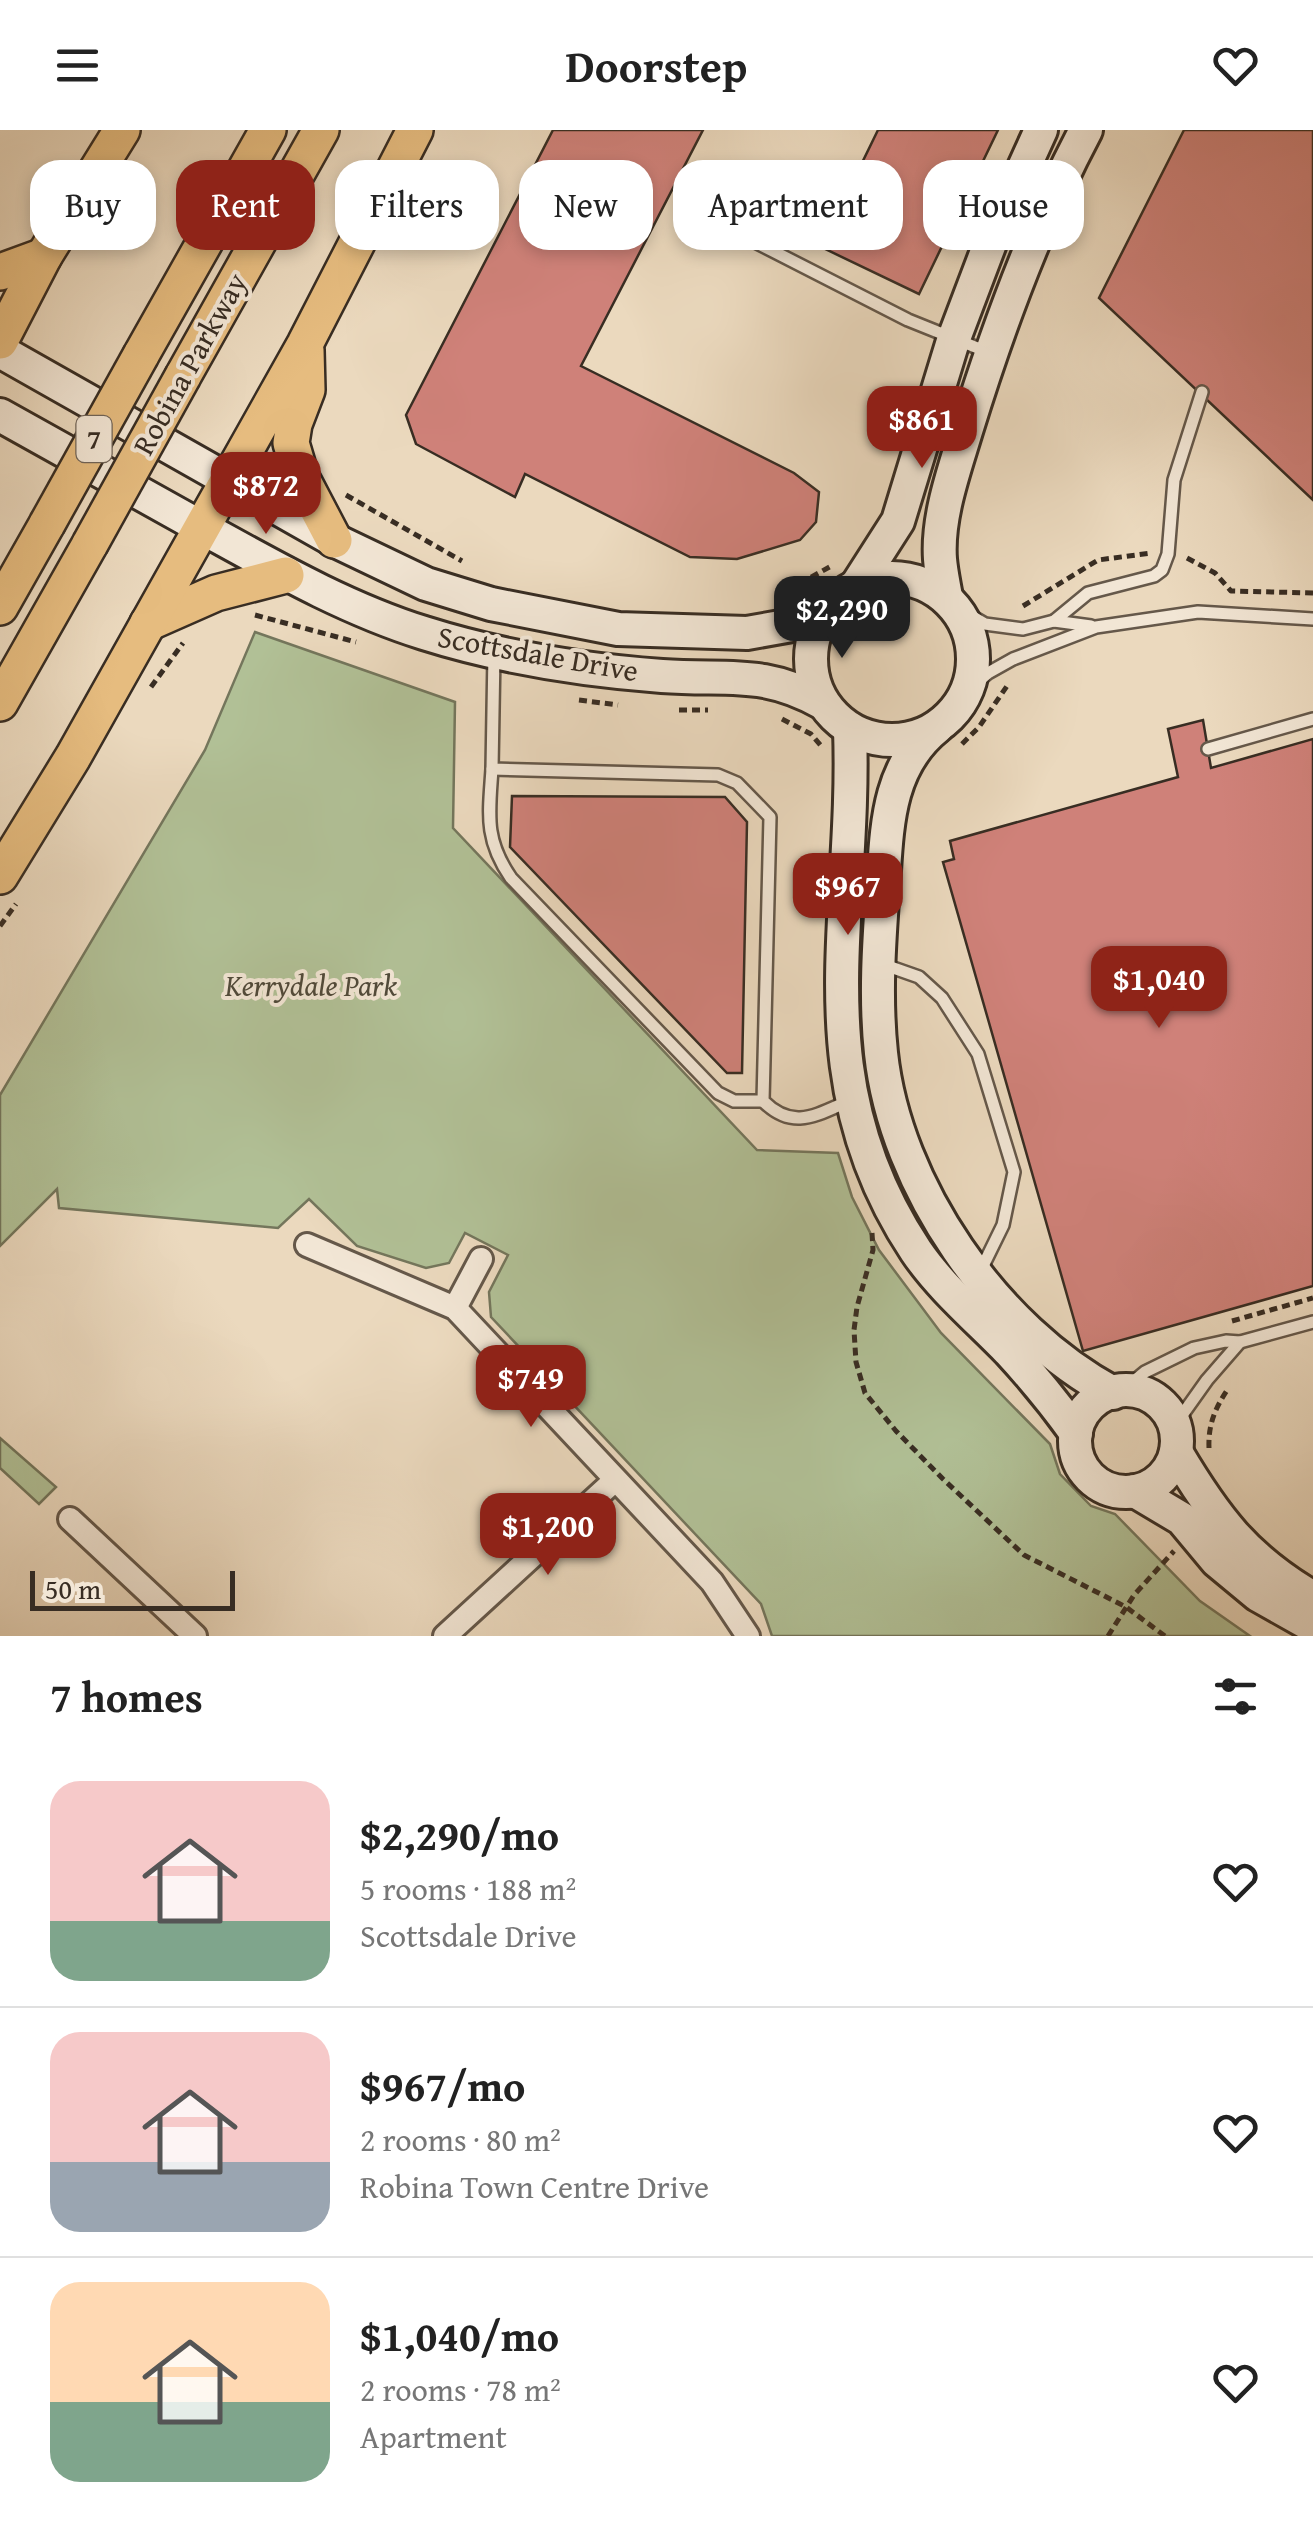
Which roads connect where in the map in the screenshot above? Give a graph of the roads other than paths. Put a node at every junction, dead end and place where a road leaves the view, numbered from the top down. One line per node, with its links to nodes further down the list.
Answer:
1 (122, 130): 8 (main road)
2 (268, 130): 23 (main road, Robina Parkway / 7, bridge)
3 (321, 130): 31 (main road, Robina Parkway / 7, bridge)
4 (414, 130): 12 (main road)
5 (1042, 130): 11 (street)
6 (1086, 130): 14 (street)
7 (772, 250): 11 (lane)
8 (44, 256): 9 (main road); 10 (main road)
9 (0, 272)
10 (0, 341)
11 (953, 341): 14 (lane); 20 (street)
12 (306, 344): 17 (main road); 19 (main road)
13 (0, 351): 17 (street, Scottsdale Drive)
14 (990, 353): 22 (street)
15 (1202, 392): 26 (lane)
16 (0, 415): 18 (street, Scottsdale Drive)
17 (229, 480): 18 (main road); 19 (street, Scottsdale Drive)
18 (201, 527): 21 (street, Scottsdale Drive); 27 (main road)
19 (334, 540): 25 (street, Scottsdale Drive)
20 (846, 574): 22 (street); 25 (street)
21 (286, 575): 27 (main road); 29 (street, Scottsdale Drive)
22 (951, 602): 26 (lane); 30 (street)
23 (0, 607)
24 (1313, 618): 28 (lane)
25 (820, 620): 32 (street)
26 (1054, 622): 28 (lane)
27 (148, 623): 38 (main road)
28 (1096, 627): 30 (lane)
29 (494, 652): 32 (street, Scottsdale Drive); 37 (lane)
30 (968, 690): 35 (street)
31 (0, 703)
32 (824, 703): 34 (street)
33 (1313, 719): 36 (lane)
34 (850, 728): 35 (street); 41 (street)
35 (947, 737): 39 (street)
36 (1208, 749)
37 (492, 769): 42 (lane); 42 (lane)
38 (0, 876)
39 (878, 963): 40 (street); 45 (lane)
40 (886, 1088): 41 (lane); 45 (street)
41 (852, 1100): 42 (lane); 50 (street)
42 (764, 1101)
43 (306, 1245): 46 (street)
44 (481, 1260): 46 (street)
45 (978, 1275): 49 (street)
46 (455, 1308): 52 (street)
47 (1313, 1322): 48 (lane)
48 (1240, 1342): 49 (lane); 51 (lane)
49 (1117, 1392): 50 (street); 51 (street)
50 (1076, 1433): 53 (street)
51 (1176, 1438): 53 (street); 55 (street)
52 (614, 1481): 58 (street); 59 (street)
53 (1135, 1491): 56 (street)
54 (70, 1520): 57 (street)
55 (1313, 1598)
56 (1313, 1626)
57 (194, 1636)
58 (445, 1636)
59 (748, 1636)

